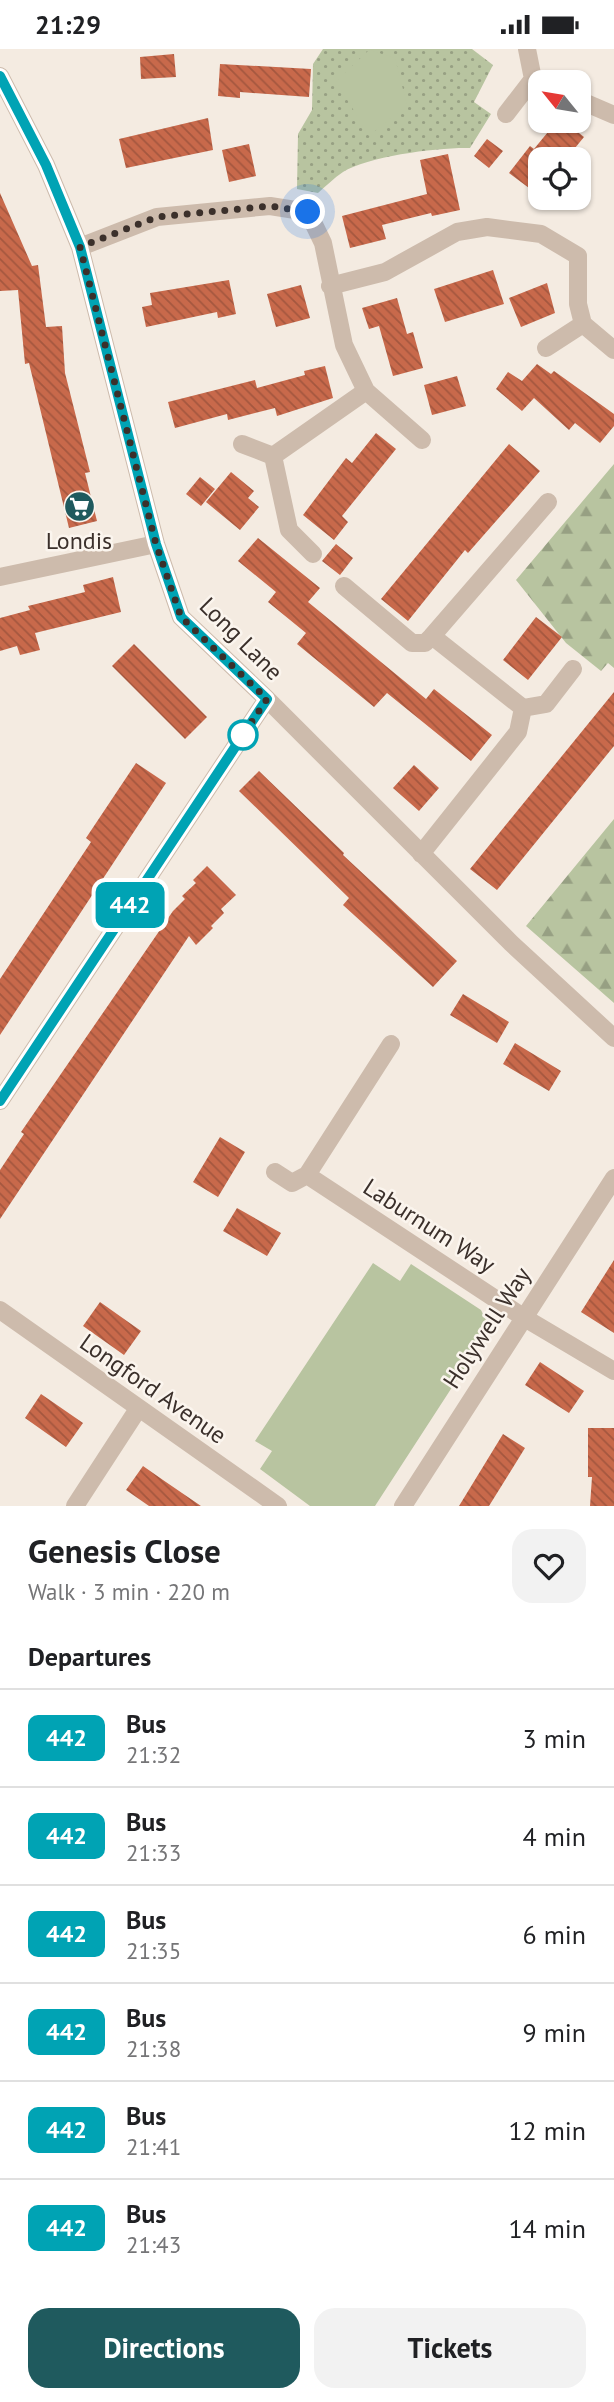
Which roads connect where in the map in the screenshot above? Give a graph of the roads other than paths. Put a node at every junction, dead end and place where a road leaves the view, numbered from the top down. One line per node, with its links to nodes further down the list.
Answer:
1 (527, 49): 2 (street)
2 (534, 70)
3 (0, 76): 8 (street, Long Lane)
4 (528, 90): 6 (street)
5 (592, 106): 7 (street)
6 (506, 114)
7 (614, 115)
8 (80, 247): 9 (street); 18 (street, Long Lane)
9 (330, 286): 10 (street); 13 (street)
10 (583, 324): 11 (street); 12 (street)
11 (546, 348)
12 (614, 349)
13 (366, 391): 14 (street); 16 (street)
14 (422, 440)
15 (242, 444): 16 (street)
16 (273, 456): 19 (street)
17 (548, 502): 22 (street)
18 (156, 544): 20 (street); 24 (street, Long Lane)
19 (313, 554)
20 (0, 577)
21 (344, 586): 22 (street)
22 (432, 636): 25 (street)
23 (573, 669): 25 (street)
24 (267, 699): 26 (street, Long Lane); 29 (street)
25 (523, 708): 26 (street)
26 (421, 854): 27 (street, Long Lane)
27 (614, 1038)
28 (391, 1044): 31 (street)
29 (0, 1101)
30 (275, 1172): 31 (street)
31 (307, 1175): 34 (street, Laburnum Way)
32 (614, 1178): 34 (street, Holywell Way)
33 (0, 1310): 36 (street, Longford Avenue)
34 (523, 1318): 35 (street, Laburnum Way); 39 (street, Holywell Way)
35 (614, 1371)
36 (138, 1409): 37 (street); 38 (street, Longford Avenue)
37 (75, 1506)
38 (278, 1506)
39 (403, 1506)

